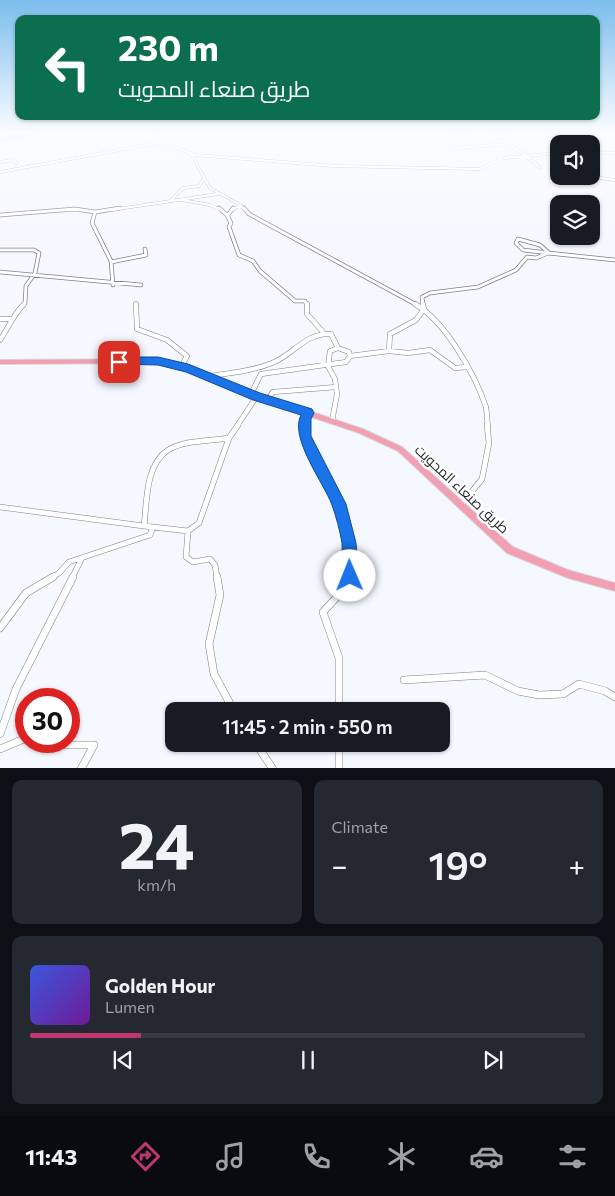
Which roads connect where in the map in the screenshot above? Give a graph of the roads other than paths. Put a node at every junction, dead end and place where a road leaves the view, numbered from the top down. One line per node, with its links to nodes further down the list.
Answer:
1 (17, 169): 3 (street)
2 (199, 169): 5 (street)
3 (0, 172)
4 (600, 178): 6 (street)
5 (203, 180): 7 (street); 9 (street)
6 (615, 180)
7 (218, 194): 8 (street); 10 (street)
8 (180, 200): 9 (street); 13 (street)
9 (170, 201): 11 (street)
10 (241, 205): 13 (street); 24 (street)
11 (95, 212): 12 (street); 18 (street)
12 (0, 215)
13 (228, 215): 27 (street)
14 (145, 249): 18 (street)
15 (0, 250): 20 (street)
16 (549, 253): 16 (street); 17 (street); 24 (street)
17 (615, 260)
18 (110, 262): 21 (street)
19 (0, 272): 20 (street)
20 (34, 275): 21 (street); 26 (street)
21 (113, 285): 22 (street)
22 (142, 285)
23 (136, 304): 34 (street)
24 (424, 309): 30 (street); 35 (street)
25 (0, 319): 26 (street)
26 (11, 319): 28 (street)
27 (323, 332): 29 (street); 36 (street)
28 (0, 340)
29 (338, 348): 31 (street); 33 (street)
30 (389, 351): 31 (street); 35 (street)
31 (350, 356): 33 (street)
32 (1, 363): 34 (main road, طريق صنعاء المحويت)
33 (328, 366): 37 (street); 38 (street)
34 (181, 367): 36 (main road, طريق صنعاء المحويت)
35 (467, 367): 43 (street)
36 (210, 376): 38 (main road, طريق صنعاء المحويت)
37 (336, 387): 39 (street); 41 (street)
38 (254, 395): 39 (main road, طريق صنعاء المحويت); 42 (street)
39 (267, 400): 40 (main road, طريق صنعاء المحويت)
40 (308, 413): 41 (main road, طريق صنعاء المحويت); 54 (street)
41 (332, 421): 43 (main road, طريق صنعاء المحويت)
42 (229, 438): 45 (street); 47 (street)
43 (461, 505): 49 (main road, طريق صنعاء المحويت)
44 (0, 507): 45 (street)
45 (144, 526): 46 (street)
46 (153, 527): 47 (street); 48 (street)
47 (188, 531): 53 (street)
48 (82, 558): 50 (street); 55 (street)
49 (615, 587)
50 (0, 628)
51 (404, 680): 52 (street)
52 (615, 697)
53 (228, 702)
54 (340, 702)
55 (0, 734)
56 (15, 743): 58 (street)
57 (80, 745): 61 (street)
58 (0, 749)
59 (262, 752): 62 (street)
60 (340, 752): 63 (street)
61 (81, 768)
62 (273, 768)
63 (340, 768)

